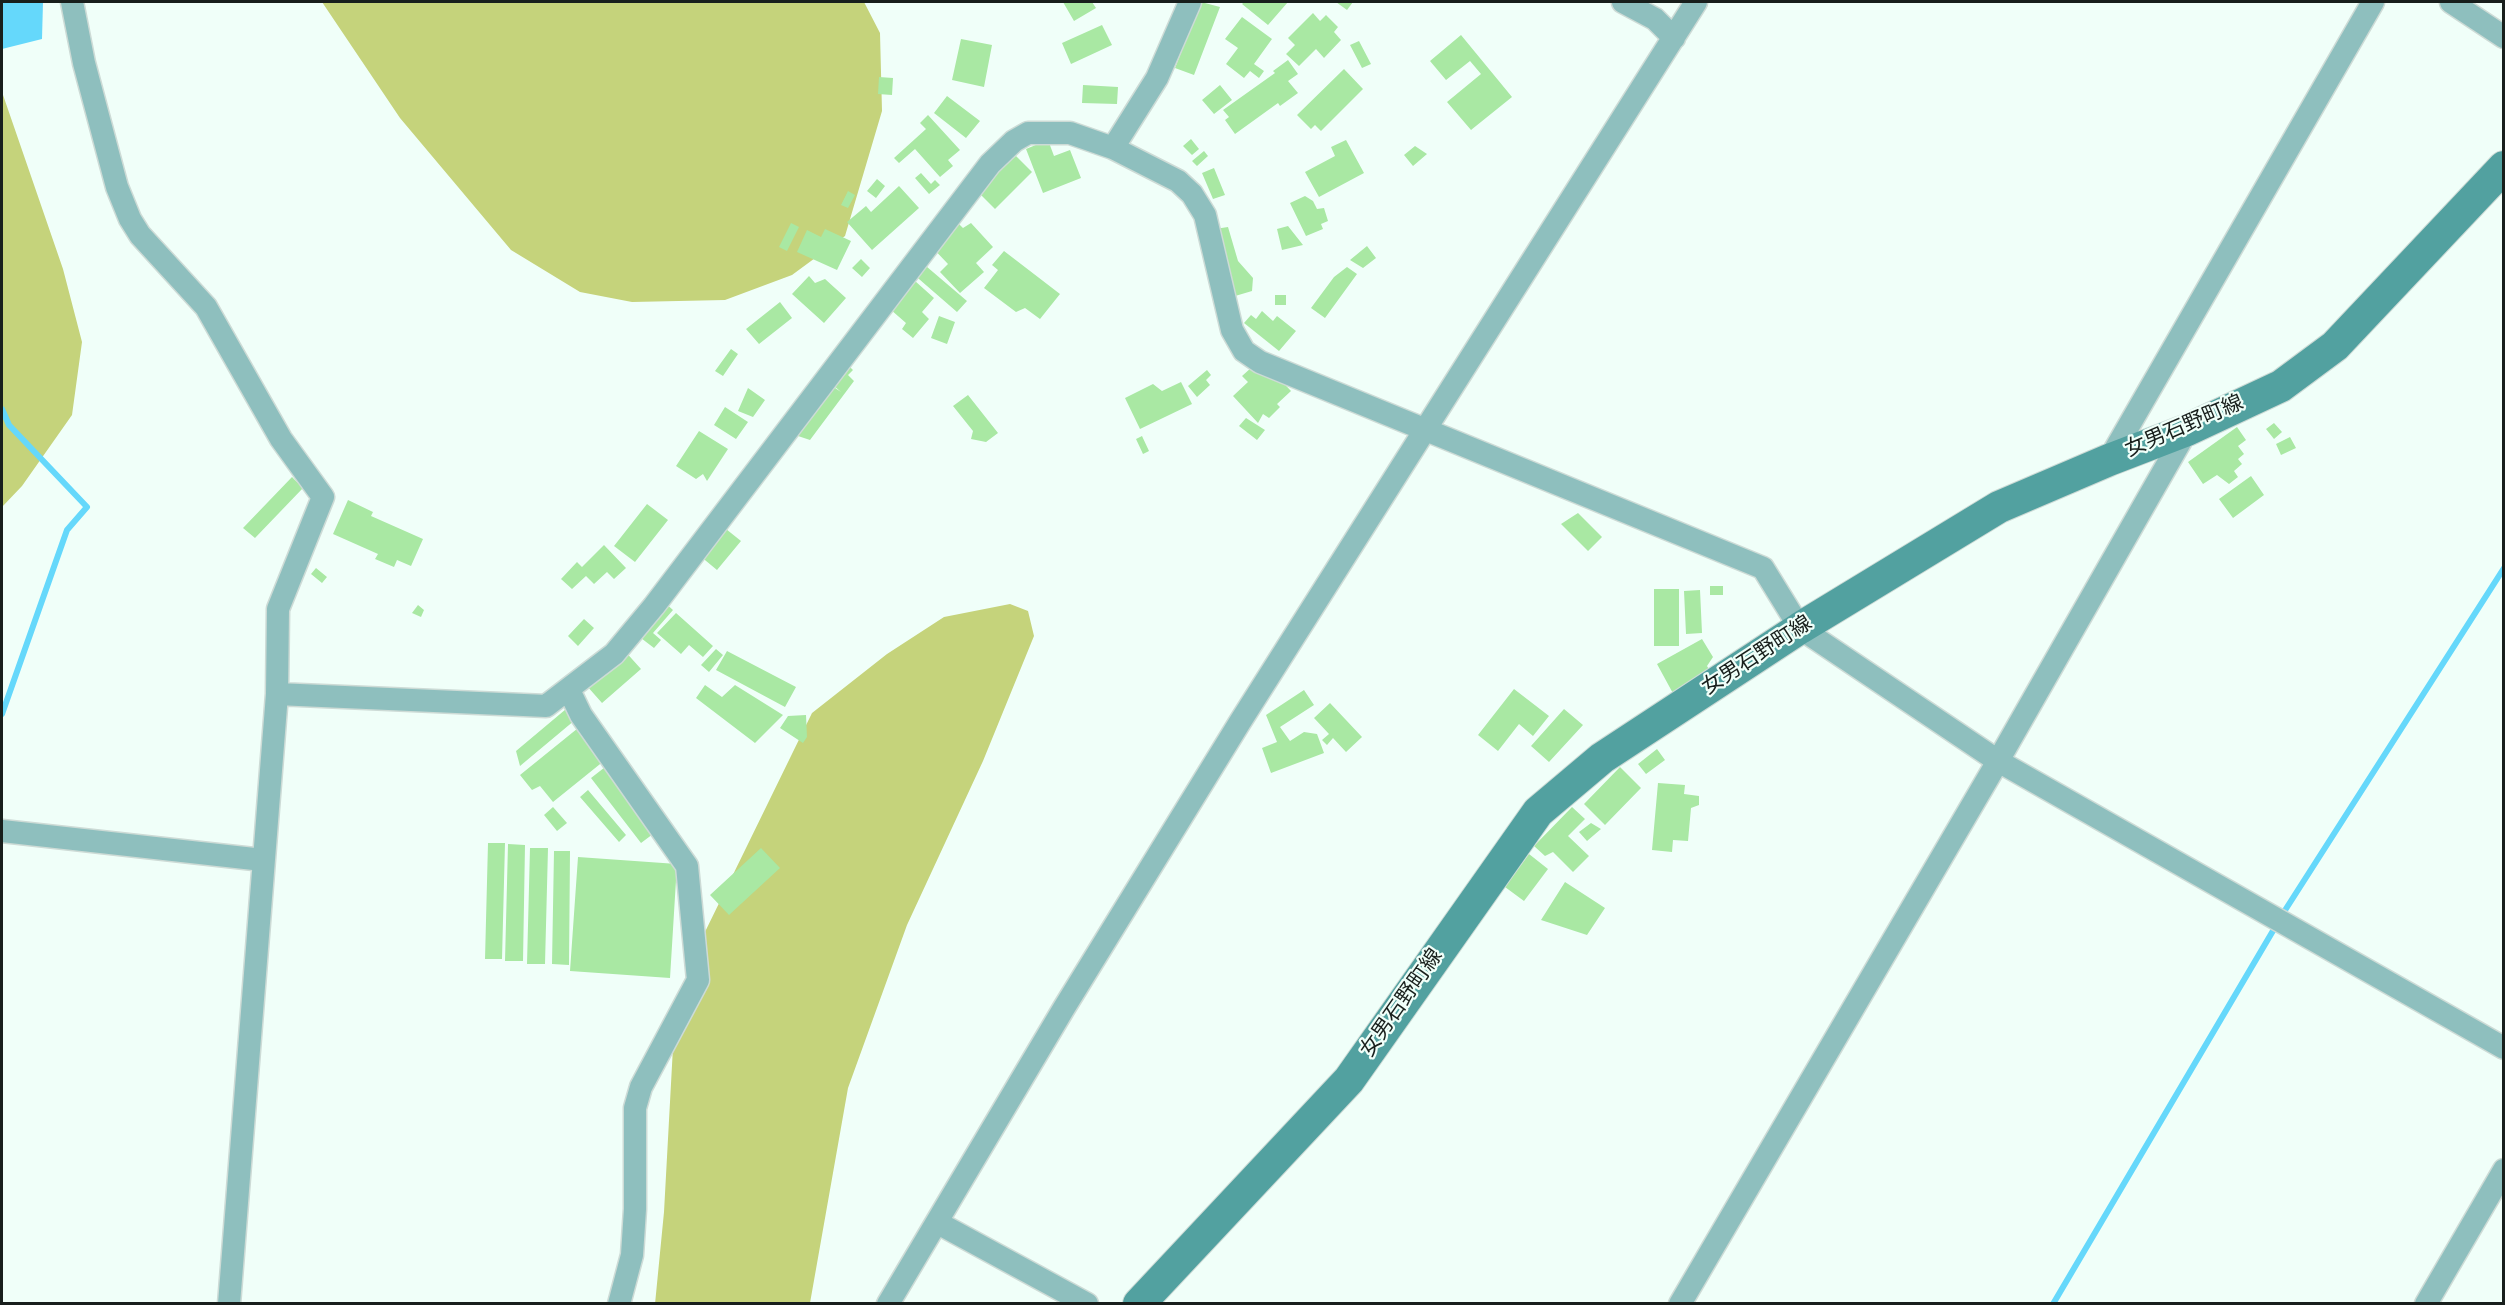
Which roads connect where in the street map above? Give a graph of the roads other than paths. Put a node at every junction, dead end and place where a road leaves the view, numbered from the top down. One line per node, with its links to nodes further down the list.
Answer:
1 (72, 2): 16 (street)
2 (1190, 2): 9 (street)
3 (1623, 2): 8 (street)
4 (1696, 2): 8 (street)
5 (2373, 2): 13 (street)
6 (2451, 2): 7 (street)
7 (2504, 37)
8 (1674, 38): 11 (street)
9 (1113, 148): 11 (street); 15 (street)
10 (2504, 167): 12 (main road, 女男石野町線)
11 (1424, 427): 14 (street); 22 (street)
12 (2187, 430): 13 (main road, 女男石野町線); 17 (street)
13 (2109, 459): 14 (main road, 女男石野町線)
14 (1800, 628): 17 (street); 27 (main road, 女男石野町線)
15 (568, 690): 16 (street); 24 (street)
16 (277, 694): 19 (street)
17 (1998, 761): 20 (street); 28 (street)
18 (2, 831): 19 (street)
19 (263, 860): 23 (street)
20 (2504, 1048)
21 (2504, 1170): 29 (street)
22 (938, 1222): 25 (street); 26 (street)
23 (229, 1304)
24 (619, 1304)
25 (888, 1304)
26 (1087, 1304)
27 (1139, 1304)
28 (1680, 1304)
29 (2426, 1304)

